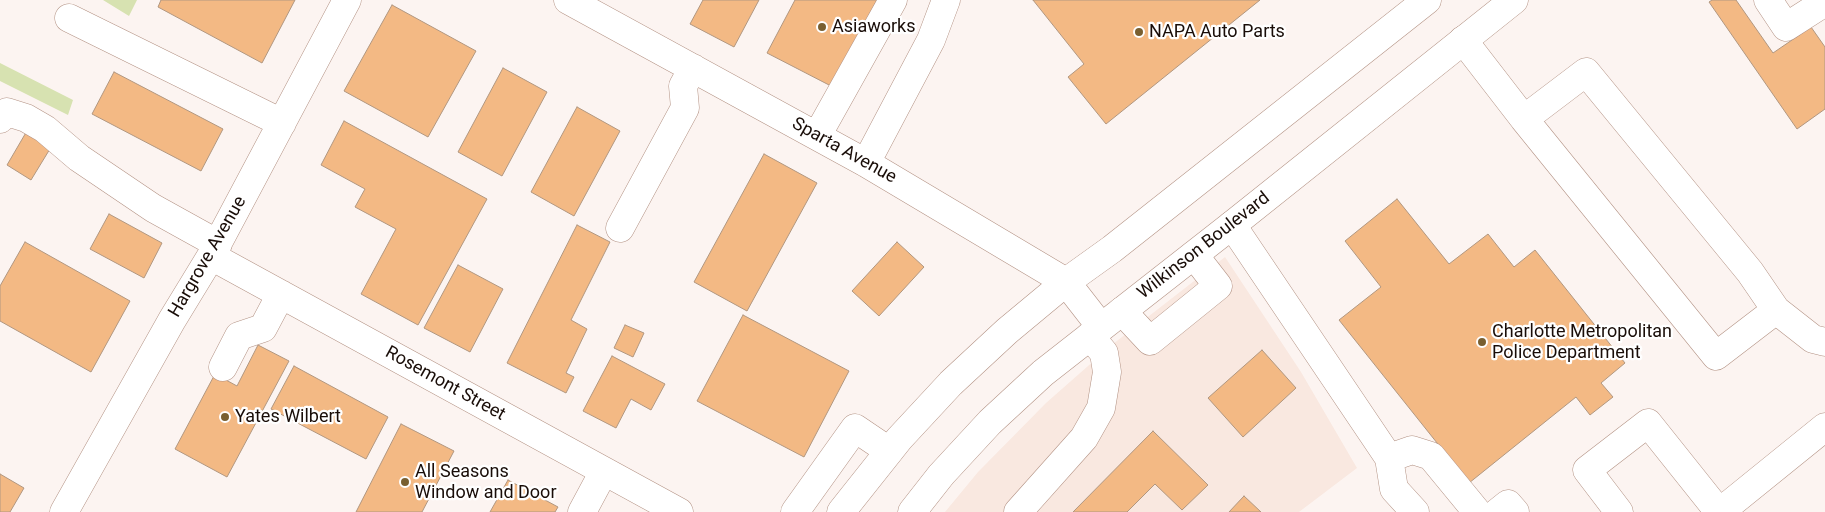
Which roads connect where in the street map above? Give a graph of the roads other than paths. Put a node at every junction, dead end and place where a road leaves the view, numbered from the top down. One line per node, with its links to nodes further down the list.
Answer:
1 (347, 0): 14 (street, Hargrove Avenue)
2 (568, 0): 11 (street, Sparta Avenue)
3 (893, 0): 15 (street)
4 (946, 0): 16 (street)
5 (1426, 0): 21 (street)
6 (1514, 0): 10 (street, Wilkinson Boulevard)
7 (1768, 0): 8 (street)
8 (1825, 2)
9 (69, 18): 14 (street)
10 (1463, 40): 12 (street); 17 (street, Wilkinson Boulevard)
11 (693, 68): 15 (street, Sparta Avenue); 18 (street)
12 (1524, 118): 23 (street); 23 (street)
13 (0, 119): 19 (street, Rosemont Street)
14 (282, 123): 19 (street, Hargrove Avenue)
15 (817, 136): 16 (street, Sparta Avenue)
16 (866, 163): 21 (street, Sparta Avenue)
17 (1232, 225): 20 (street, Wilkinson Boulevard); 30 (street)
18 (620, 228)
19 (214, 250): 22 (street, Rosemont Street); 34 (street, Hargrove Avenue)
20 (1194, 255): 24 (street, Wilkinson Boulevard); 24 (street)
21 (1066, 282): 25 (street, Sparta Avenue); 29 (street)
22 (281, 294): 27 (street); 31 (street, Rosemont Street)
23 (1776, 310): 26 (street)
24 (1122, 311): 25 (street, Wilkinson Boulevard)
25 (1095, 332): 33 (street, Wilkinson Boulevard); 38 (street, Sparta Avenue)
26 (1825, 342)
27 (223, 367)
28 (1825, 427): 44 (street)
29 (889, 451): 32 (street); 37 (street)
30 (1389, 458): 39 (street); 40 (street)
31 (604, 471): 35 (street); 36 (street, Rosemont Street)
32 (800, 510)
33 (917, 510)
34 (64, 512)
35 (582, 512)
36 (679, 512)
37 (841, 512)
38 (1018, 512)
39 (1415, 512)
40 (1477, 512)
41 (1498, 512): 42 (street)
42 (1515, 512)
43 (1619, 512): 44 (street)
44 (1720, 512)

